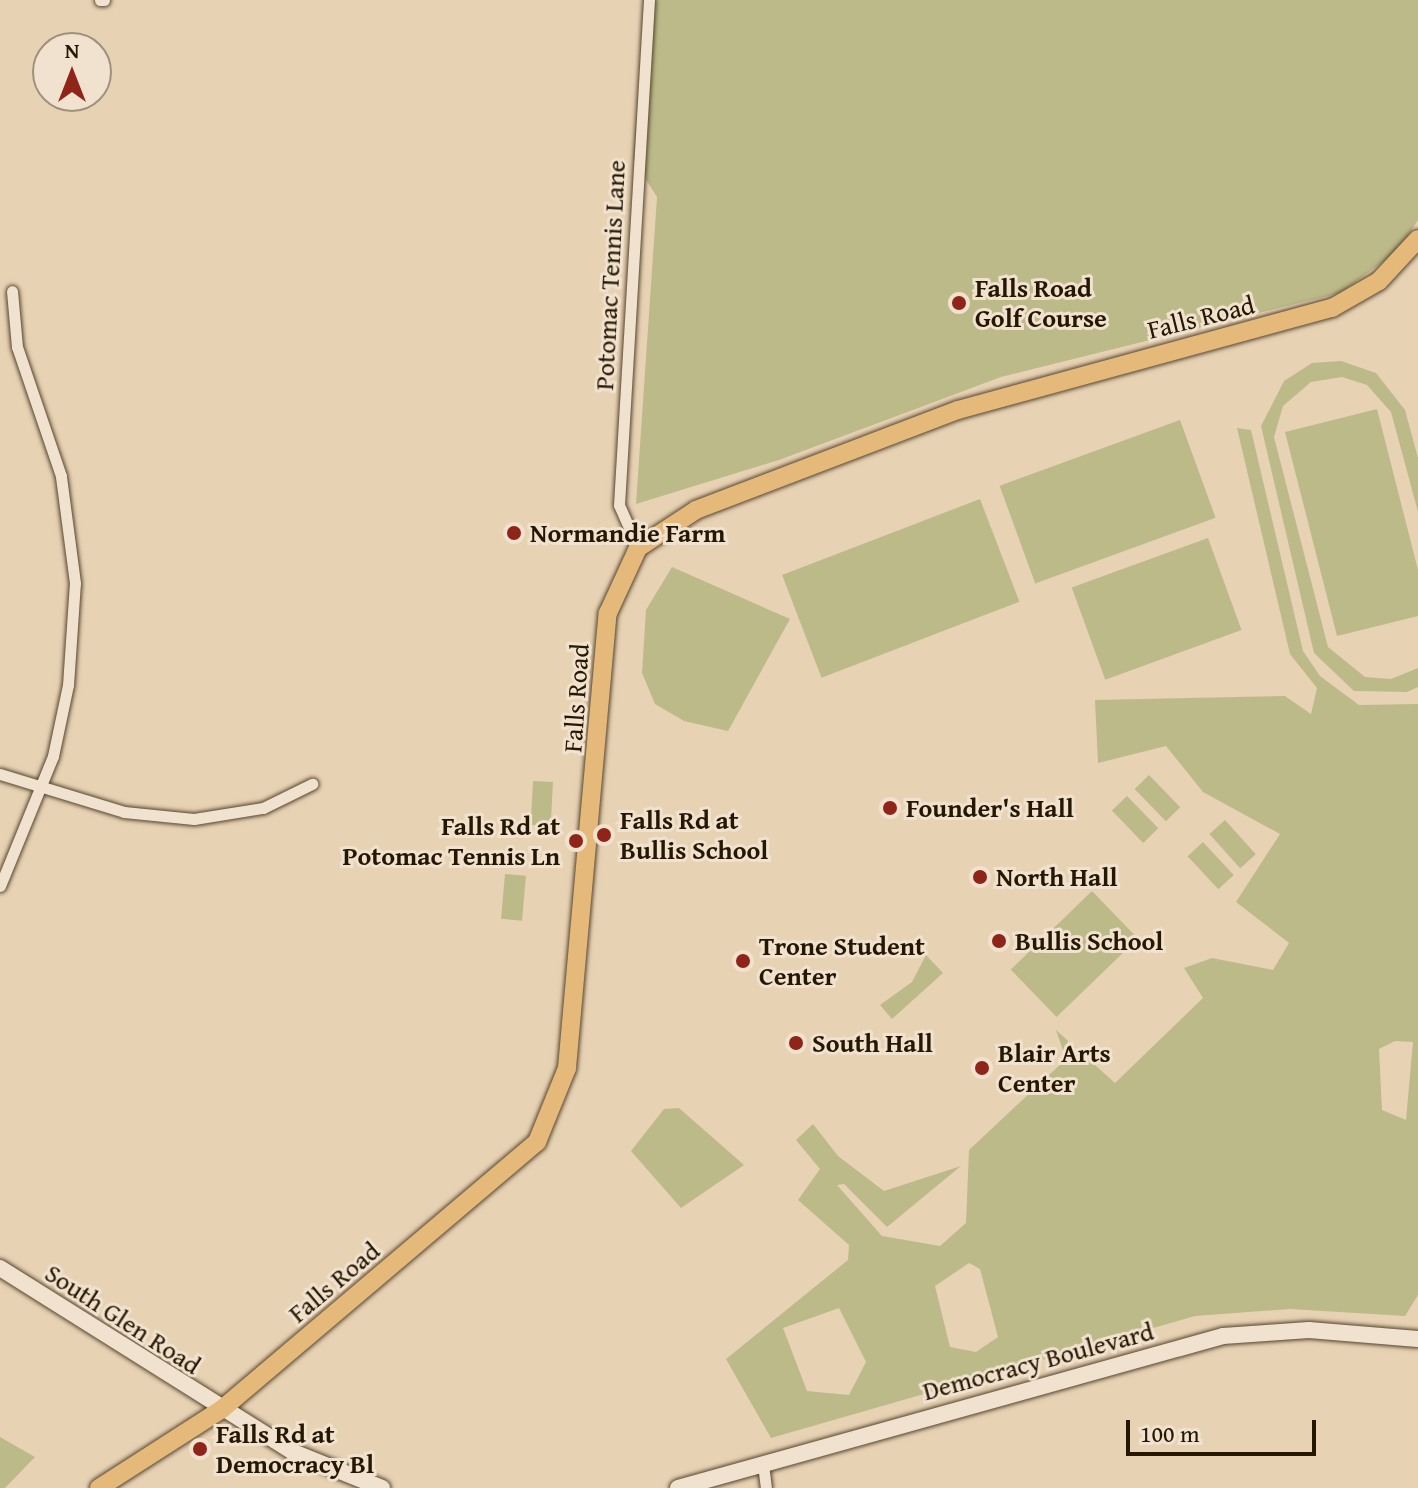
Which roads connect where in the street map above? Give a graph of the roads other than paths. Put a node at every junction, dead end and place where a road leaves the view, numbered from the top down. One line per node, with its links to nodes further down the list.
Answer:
1 (649, 0): 4 (street, Potomac Tennis Lane)
2 (1418, 239): 4 (main road, Falls Road)
3 (12, 291): 7 (street)
4 (638, 548): 11 (main road, Falls Road)
5 (0, 774): 7 (street)
6 (312, 784): 7 (street)
7 (43, 789): 8 (street)
8 (0, 886)
9 (0, 1268): 11 (main road, South Glen Road)
10 (1418, 1339): 12 (main road, Democracy Boulevard)
11 (222, 1409): 13 (main road, Falls Road); 14 (main road)
12 (763, 1464): 15 (main road, Democracy Boulevard); 16 (street)
13 (99, 1488)
14 (382, 1488)
15 (678, 1488)
16 (766, 1488)

